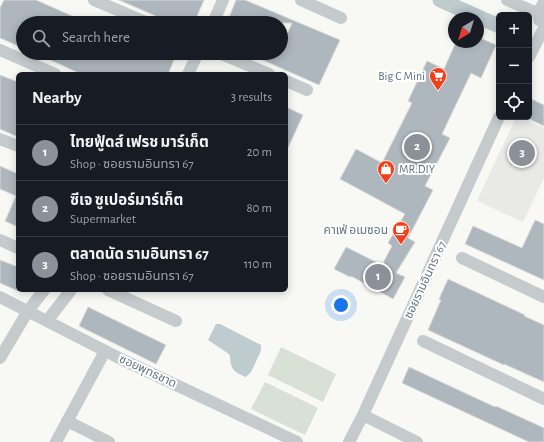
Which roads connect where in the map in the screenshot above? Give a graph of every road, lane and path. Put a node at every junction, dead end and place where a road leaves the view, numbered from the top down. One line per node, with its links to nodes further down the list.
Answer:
1 (94, 0): 7 (street)
2 (223, 0): 8 (street)
3 (301, 0): 9 (street)
4 (507, 0): 6 (street)
5 (544, 2): 6 (street)
6 (541, 15): 10 (street)
7 (132, 16)
8 (215, 16)
9 (341, 18)
10 (543, 29): 12 (street)
11 (0, 50): 13 (street)
12 (532, 50)
13 (16, 57)
14 (23, 60): 17 (street)
15 (195, 60): 18 (street)
16 (236, 60): 19 (street)
17 (50, 72)
18 (189, 72)
19 (264, 72)
20 (288, 82): 21 (street)
21 (307, 90)
22 (499, 120): 40 (street, ซอยรามอินทรา 67)
23 (0, 139): 24 (street)
24 (16, 145)
25 (0, 240): 26 (street)
26 (16, 247)
27 (462, 258): 32 (street)
28 (43, 292): 33 (street)
29 (69, 292): 34 (street)
30 (112, 292): 35 (street)
31 (0, 297): 33 (street, ซอยพุทธชาด)
32 (544, 297)
33 (28, 312): 34 (street, ซอยพุทธชาด); 38 (street)
34 (47, 321): 37 (street, ซอยพุทธชาด)
35 (176, 321)
36 (423, 341): 39 (street)
37 (105, 351): 41 (street); 44 (street, ซอยพุทธชาด)
38 (0, 358)
39 (544, 399)
40 (363, 415): 45 (street, ซอยรามอินทรา 67); 46 (street)
41 (67, 421): 42 (street); 43 (street)
42 (56, 442)
43 (109, 442)
44 (297, 442)
45 (348, 442)
46 (417, 442)

